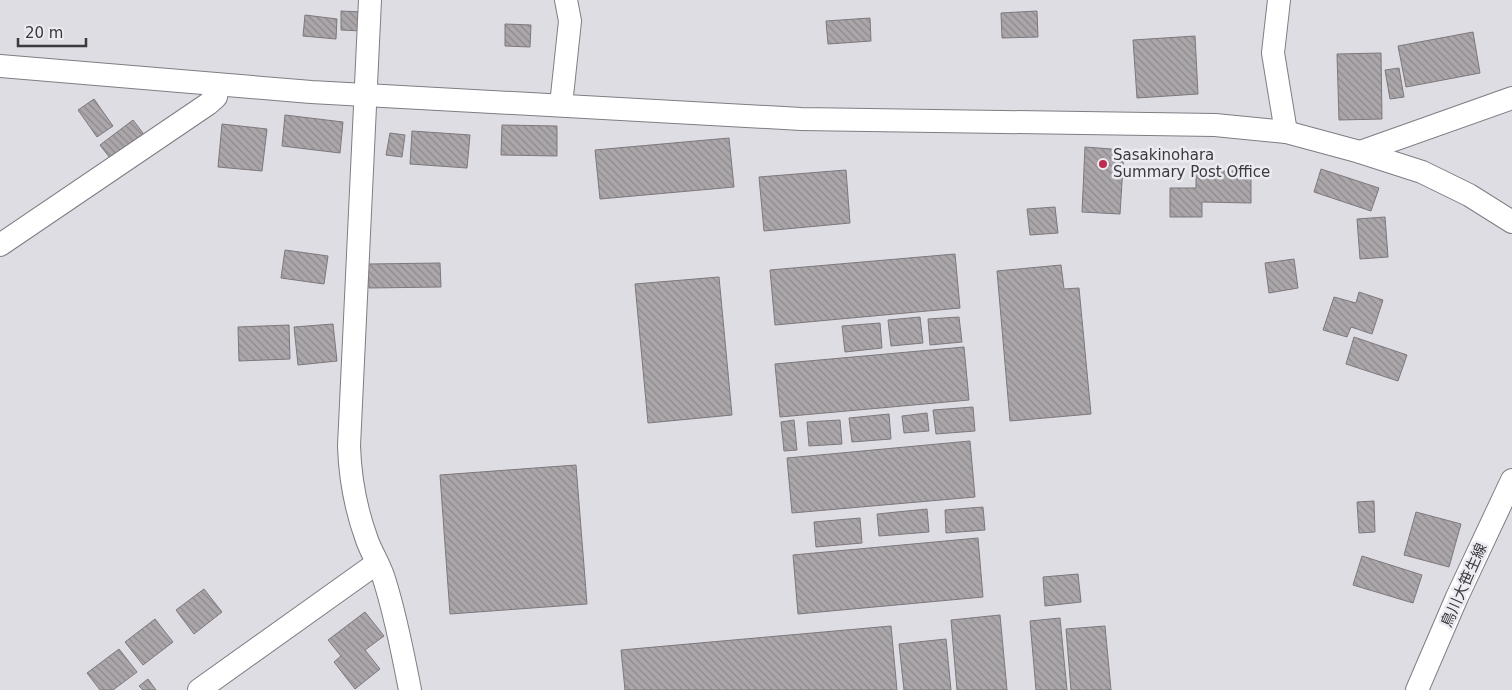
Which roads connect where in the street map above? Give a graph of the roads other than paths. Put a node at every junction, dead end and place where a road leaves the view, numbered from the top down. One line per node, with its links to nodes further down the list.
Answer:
1 (370, 0): 6 (street)
2 (566, 0): 8 (street)
3 (1279, 0): 9 (street)
4 (0, 66): 5 (street)
5 (218, 85): 6 (street); 12 (street)
6 (366, 95): 8 (street); 14 (street)
7 (1512, 98): 10 (street)
8 (561, 105): 9 (street)
9 (1286, 132): 10 (street)
10 (1360, 152): 11 (street)
11 (1512, 222)
12 (0, 245)
13 (1512, 480): 17 (street, 鳥川大笹生線)
14 (377, 563): 15 (street); 16 (street)
15 (199, 690)
16 (410, 690)
17 (1417, 690)

